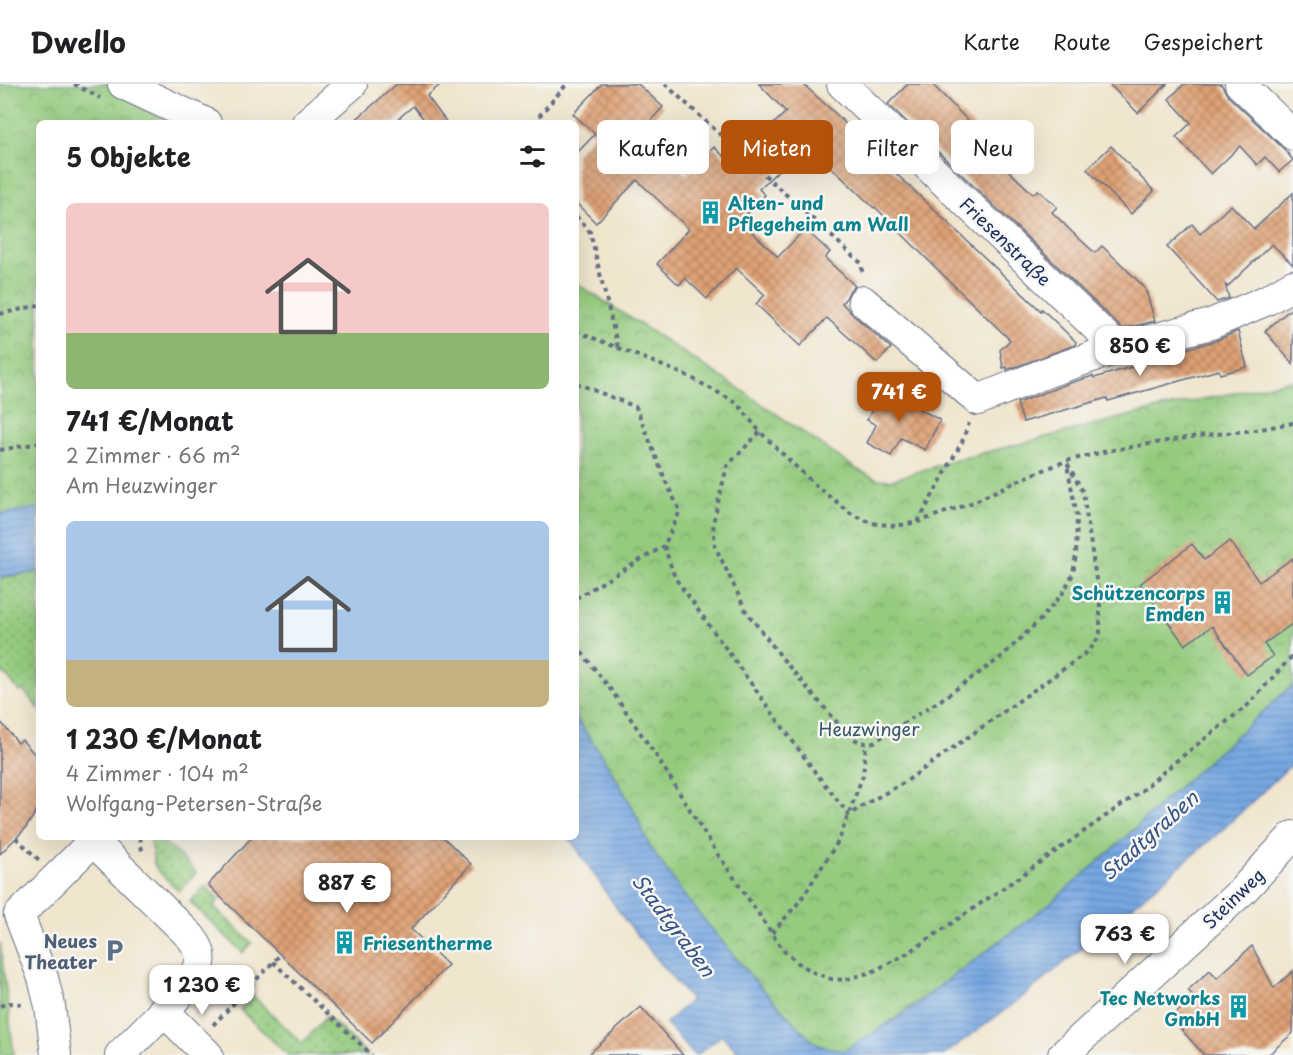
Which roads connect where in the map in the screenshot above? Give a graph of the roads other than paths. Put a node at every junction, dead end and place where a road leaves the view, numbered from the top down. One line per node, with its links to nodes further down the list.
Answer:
1 (123, 84): 5 (street)
2 (352, 84): 6 (street)
3 (842, 84): 10 (street, Friesenstraße)
4 (1240, 84): 7 (street)
5 (200, 120)
6 (310, 120)
7 (1293, 135)
8 (1293, 285): 10 (street)
9 (863, 301): 10 (street)
10 (1118, 348)
11 (1293, 836): 16 (street, Steinweg)
12 (163, 1010): 13 (street); 14 (street); 15 (street)
13 (56, 1055)
14 (120, 1055)
15 (208, 1055)
16 (1063, 1055)

